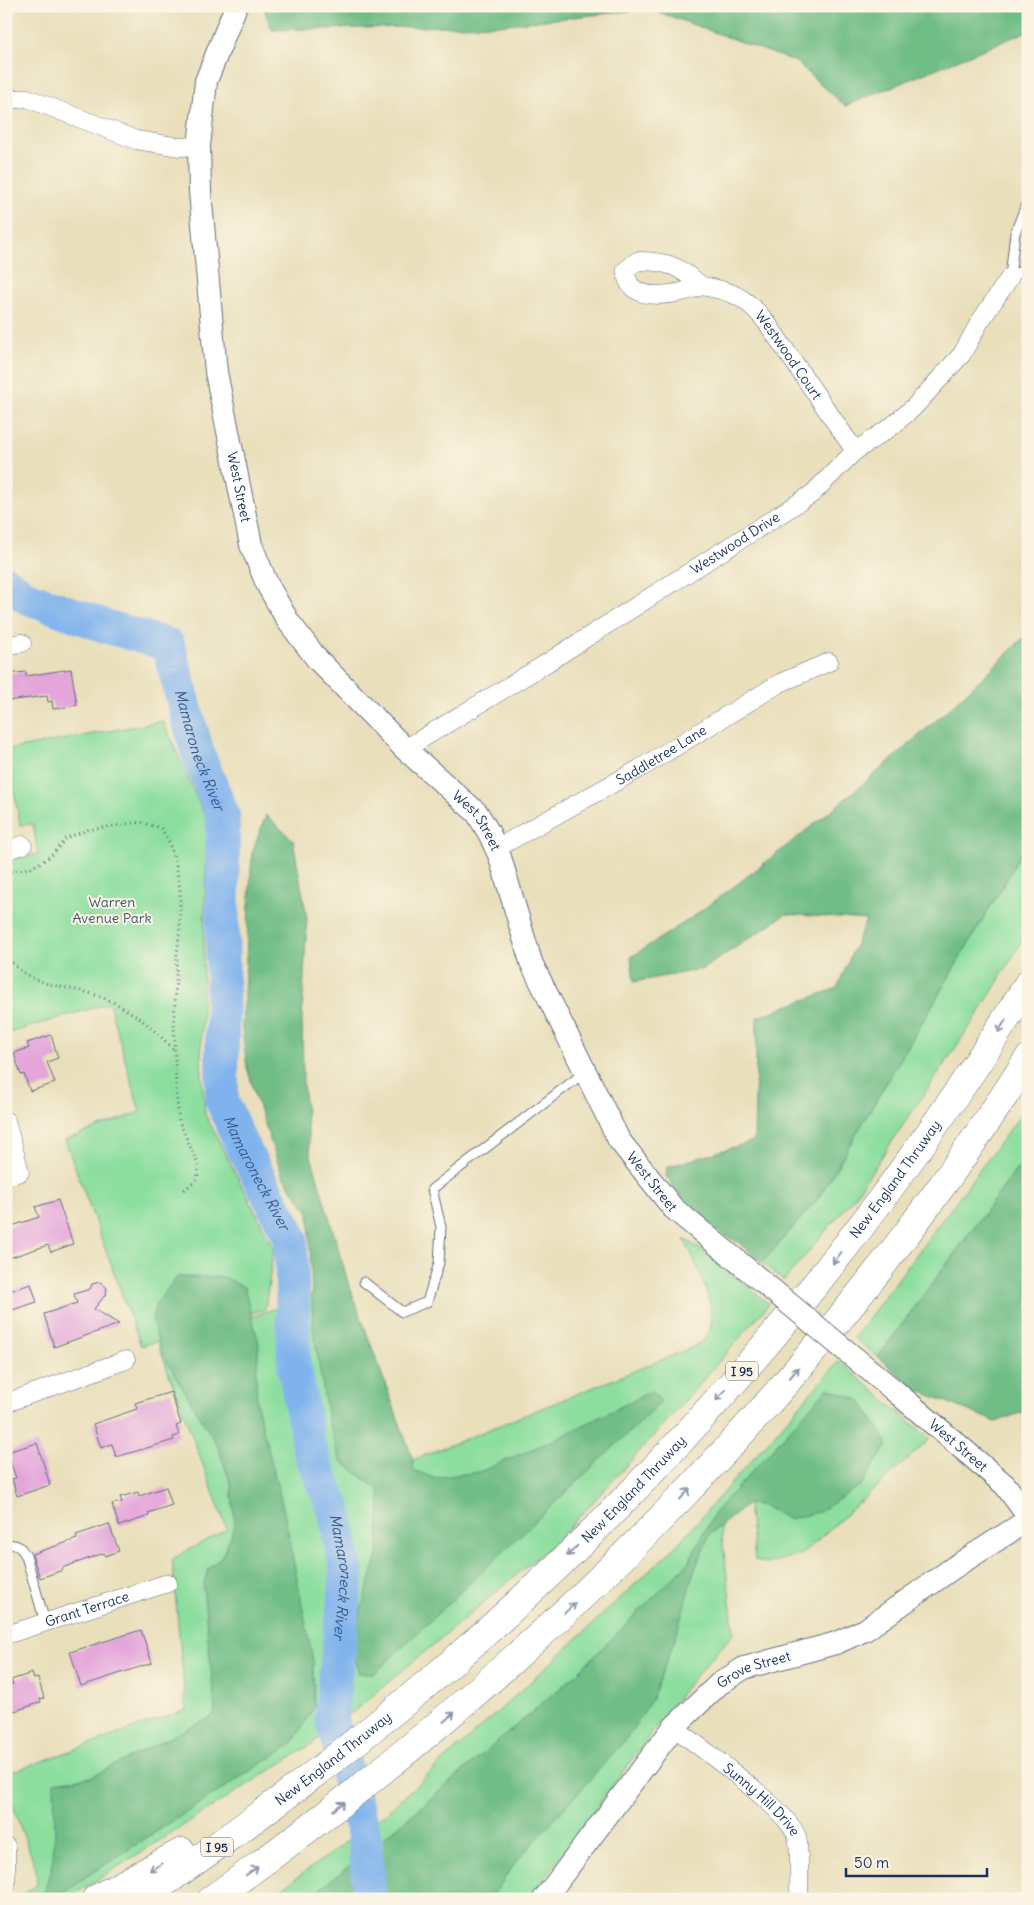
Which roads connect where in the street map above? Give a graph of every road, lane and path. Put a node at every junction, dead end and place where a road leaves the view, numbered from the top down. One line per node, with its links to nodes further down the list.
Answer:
1 (236, 6): 3 (street, West Street)
2 (6, 100): 3 (street)
3 (199, 146): 10 (street, West Street)
4 (1028, 200): 6 (lane)
5 (1028, 267): 6 (lane)
6 (1010, 277): 8 (street, Westwood Drive)
7 (702, 286): 8 (street, Westwood Court)
8 (855, 451): 10 (street, Westwood Drive)
9 (829, 662): 11 (street, Saddletree Lane)
10 (405, 749): 11 (street, West Street)
11 (495, 849): 17 (street, West Street)
12 (6, 872): 15 (path)
13 (6, 955): 15 (path)
14 (1028, 984): 31 (highway, New England Thruway / I 95, one-way to 31)
15 (174, 1051): 20 (path)
16 (1028, 1059): 36 (highway, one-way to 16)
17 (586, 1072): 21 (lane); 24 (street, West Street, bridge)
18 (6, 1121): 19 (street)
19 (13, 1174)
20 (184, 1190)
21 (364, 1282)
22 (126, 1360): 23 (street)
23 (6, 1403)
24 (1028, 1516)
25 (1028, 1520): 30 (street, Grove Street)
26 (6, 1545): 28 (lane)
27 (168, 1583): 28 (street, Grant Terrace)
28 (45, 1622): 29 (street, Grant Terrace)
29 (6, 1635)
30 (674, 1727): 37 (street, Grove Street); 38 (street, Sunny Hill Drive)
31 (291, 1792): 34 (highway, one-way to 34); 35 (highway, New England Thruway / I 95)
32 (6, 1846): 33 (street)
33 (6, 1885)
34 (96, 1899)
35 (141, 1899)
36 (212, 1899)
37 (544, 1899)
38 (799, 1899)

